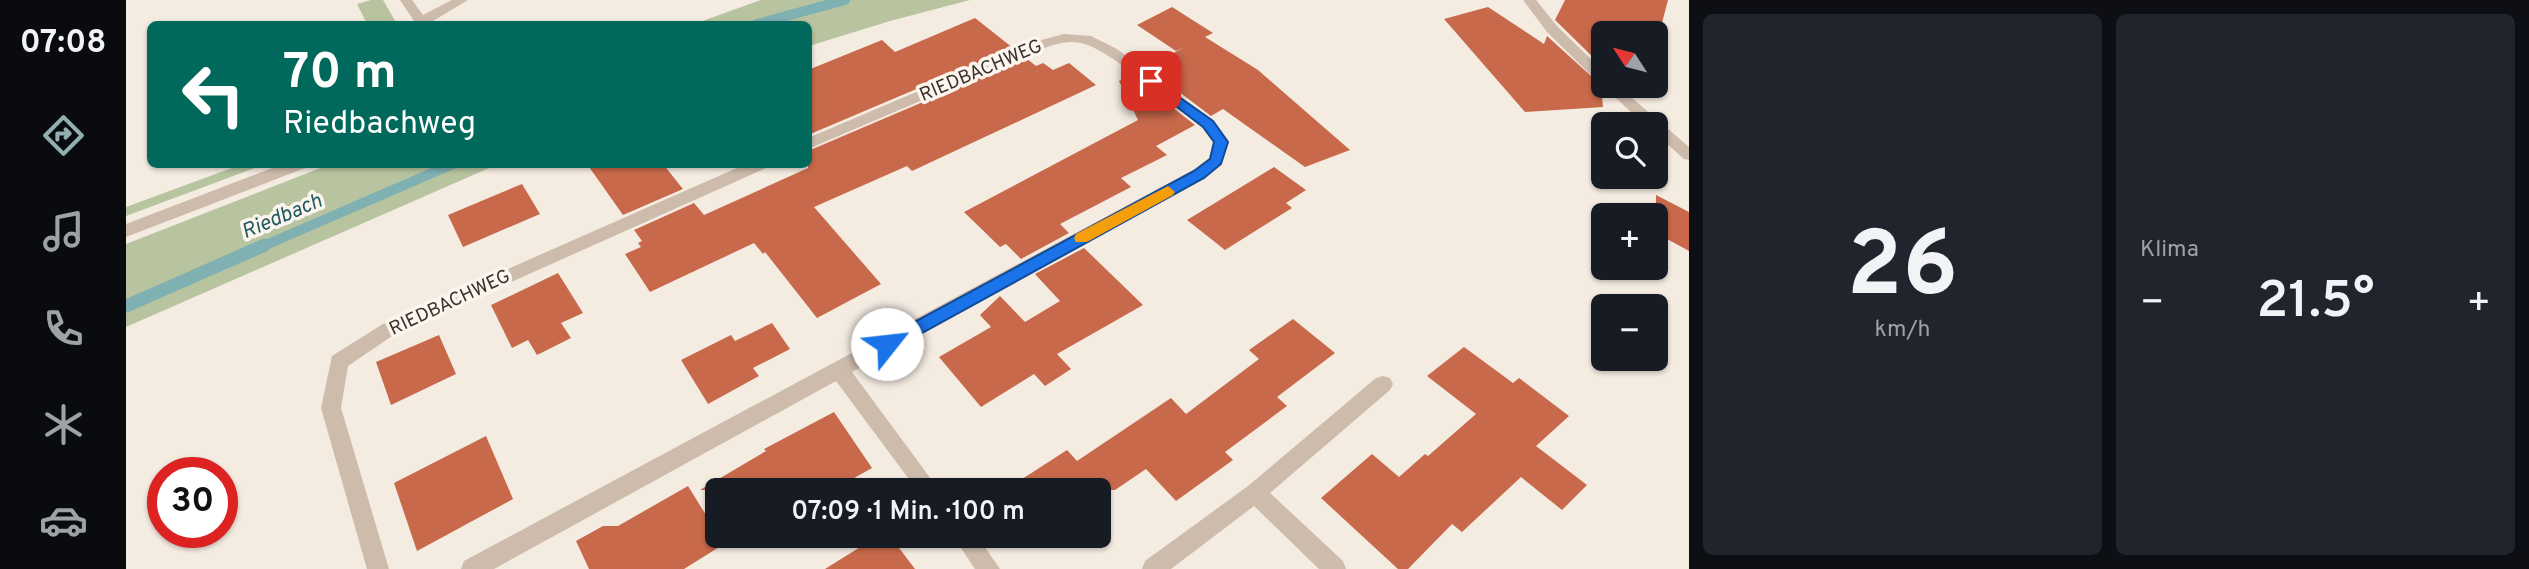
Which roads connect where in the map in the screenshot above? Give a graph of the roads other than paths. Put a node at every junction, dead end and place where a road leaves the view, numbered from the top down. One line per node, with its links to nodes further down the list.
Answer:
1 (406, 0): 4 (street)
2 (462, 0): 5 (street)
3 (1529, 0): 6 (street)
4 (421, 21)
5 (425, 21)
6 (1591, 67)
7 (1624, 98): 8 (street)
8 (1639, 112)
9 (1668, 137): 11 (street)
10 (812, 142): 15 (street, RIEDBACHWEG)
11 (1689, 155)
12 (290, 168): 14 (street)
13 (752, 168): 20 (street, RIEDBACHWEG)
14 (126, 231)
15 (839, 370): 17 (street); 21 (street, RIEDBACHWEG)
16 (1382, 384): 18 (street)
17 (920, 478)
18 (1255, 493): 23 (street); 24 (street)
19 (973, 548): 22 (street)
20 (378, 569)
21 (472, 569)
22 (989, 569)
23 (1153, 569)
24 (1335, 569)

